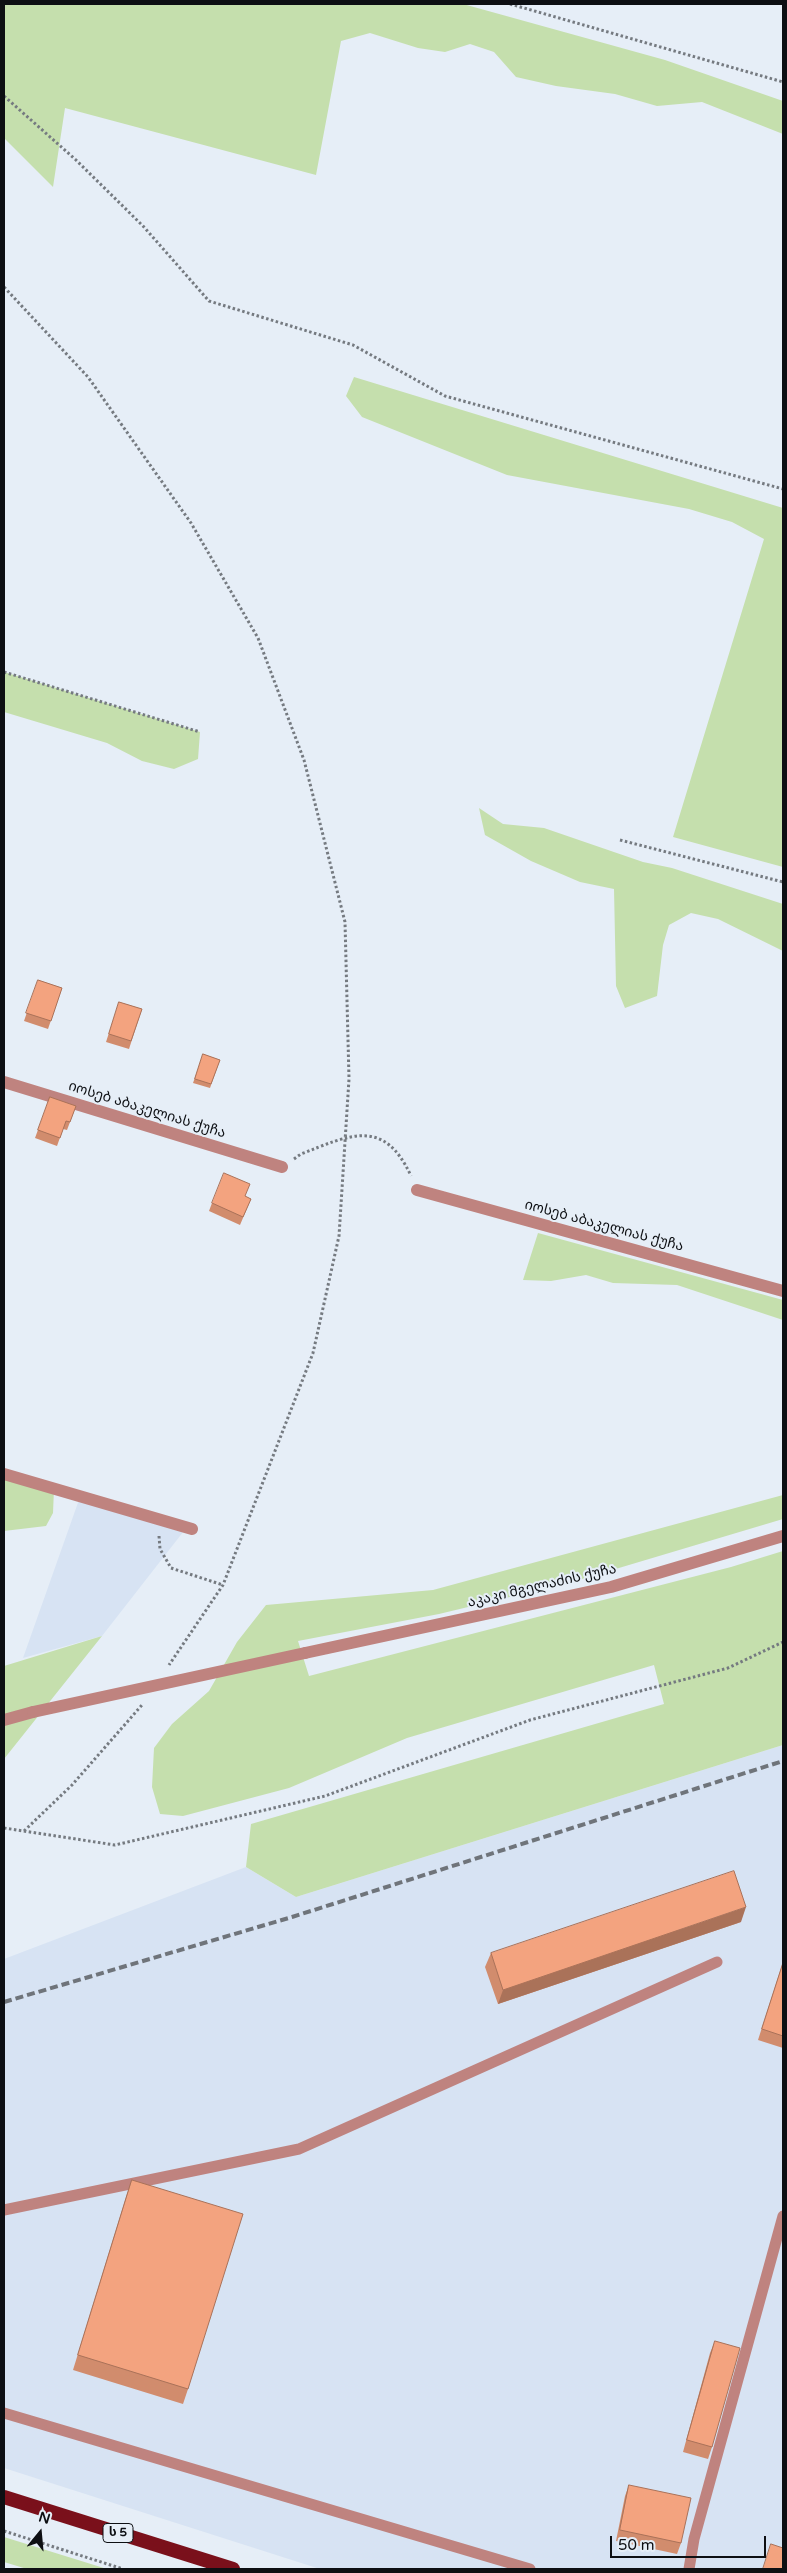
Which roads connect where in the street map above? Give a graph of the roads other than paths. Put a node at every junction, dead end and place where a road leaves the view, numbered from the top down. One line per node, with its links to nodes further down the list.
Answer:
1 (4, 1082): 2 (street, იოსებ აბაკელიას ქუჩა)
2 (282, 1167)
3 (417, 1190): 4 (street, იოსებ აბაკელიას ქუჩა)
4 (783, 1291)
5 (4, 1474): 6 (street)
6 (192, 1529)
7 (783, 1536): 8 (street, აკაკი მგელაძის ქუჩა, bridge)
8 (4, 1720)
9 (717, 1962): 10 (lane)
10 (4, 2210)
11 (783, 2216): 16 (lane)
12 (4, 2413): 15 (lane)
13 (4, 2497): 14 (highway, ს 5)
14 (233, 2569)
15 (530, 2569)
16 (689, 2569)

